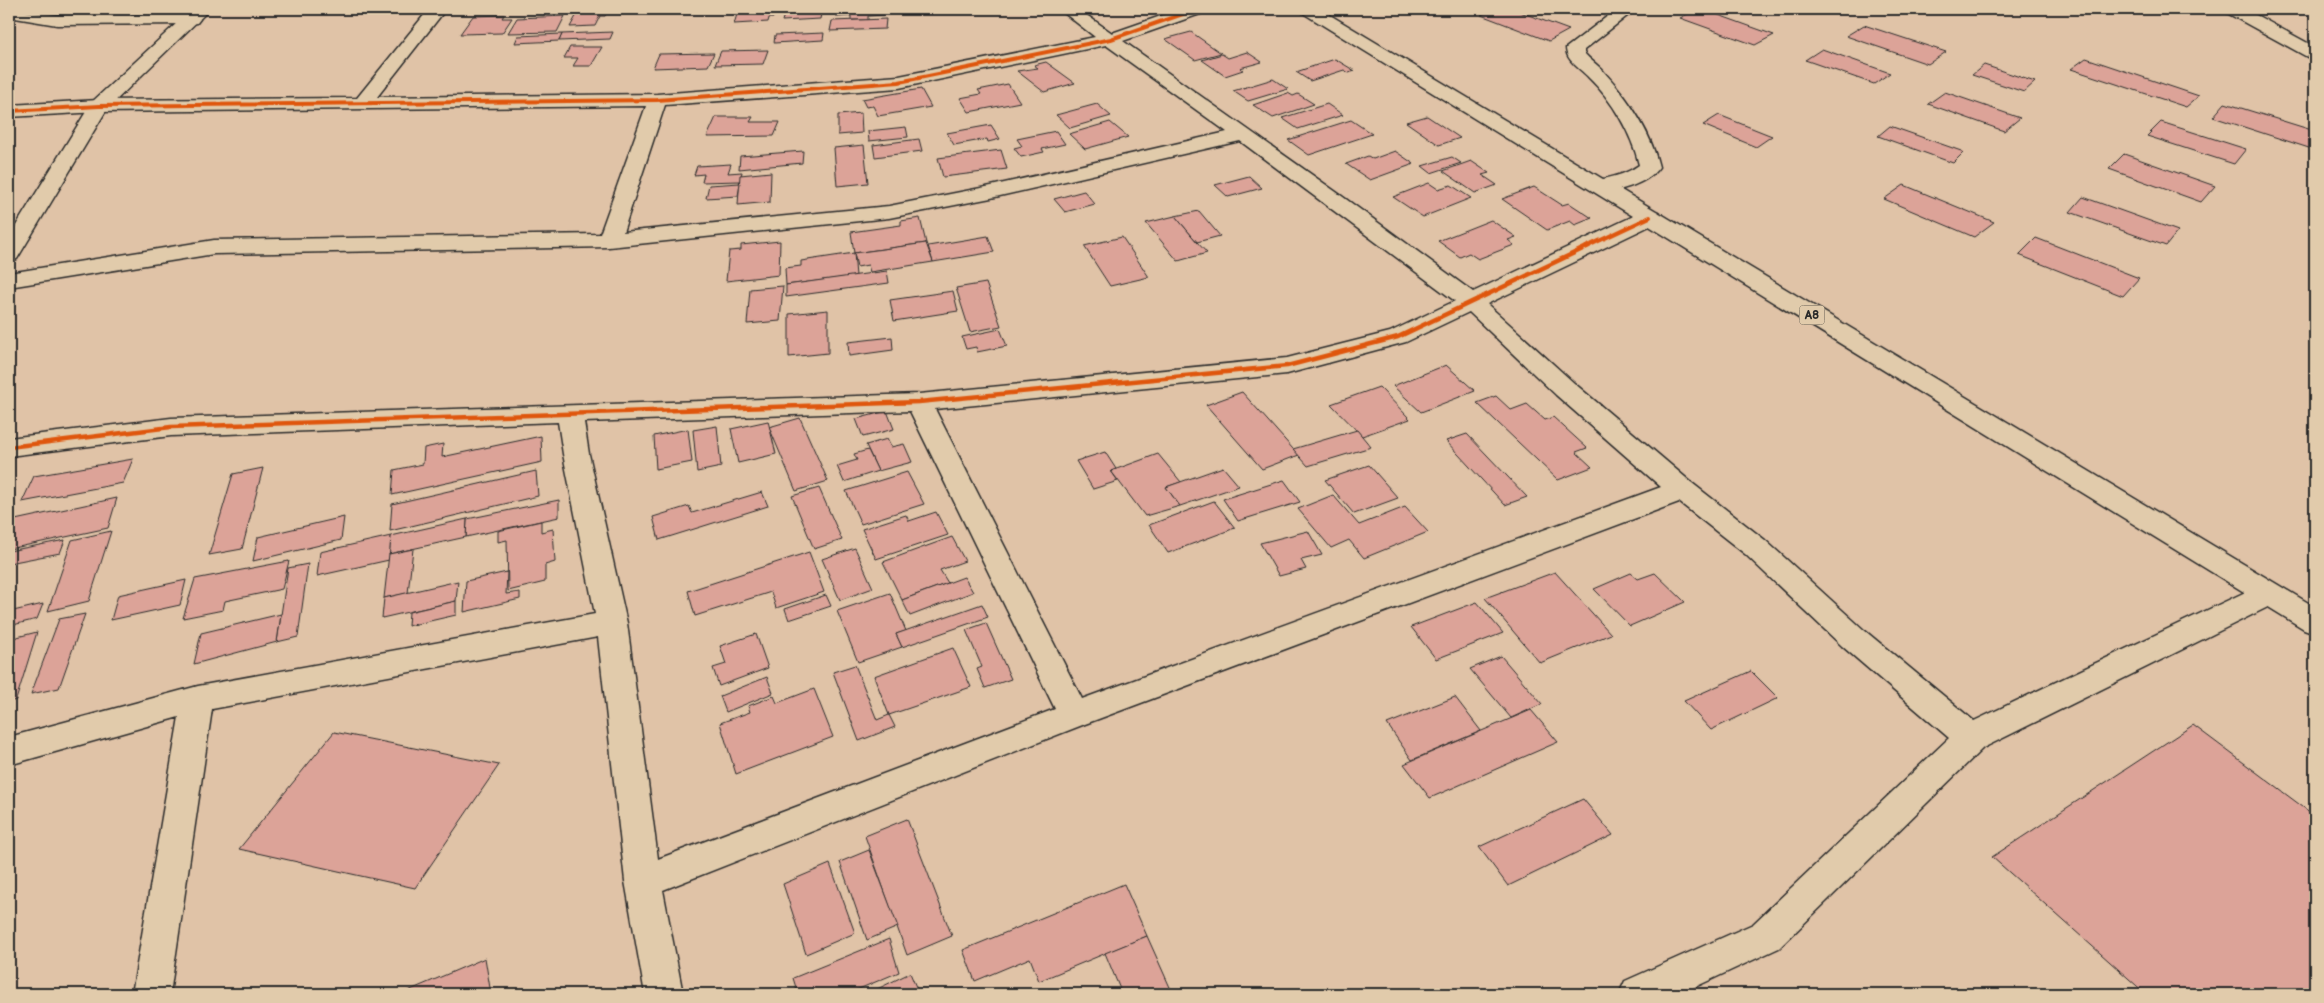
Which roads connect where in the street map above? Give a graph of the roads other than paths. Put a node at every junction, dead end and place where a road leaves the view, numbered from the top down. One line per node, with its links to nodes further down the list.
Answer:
1 (438, 9): 12 (street)
2 (1068, 9): 9 (street)
3 (1197, 9): 9 (street)
4 (1309, 9): 16 (street, A8)
5 (1628, 9): 16 (street)
6 (2233, 9): 10 (street)
7 (9, 12): 8 (street)
8 (196, 14): 13 (street)
9 (1111, 39): 11 (street); 15 (street)
10 (2315, 54)
11 (657, 100): 12 (street); 18 (street)
12 (362, 104): 13 (street)
13 (99, 106): 14 (street); 19 (street)
14 (9, 111)
15 (1242, 135): 18 (street); 21 (street)
16 (1599, 186): 17 (street, A8)
17 (1650, 217): 21 (street); 26 (street, A8)
18 (609, 240): 20 (street)
19 (9, 254)
20 (9, 280)
21 (1471, 302): 22 (street); 25 (street)
22 (920, 402): 23 (street); 30 (street)
23 (570, 413): 24 (street); 28 (street)
24 (9, 447)
25 (1682, 490): 30 (street); 31 (street)
26 (2268, 594): 27 (street, A8); 31 (street)
27 (2315, 621)
28 (612, 623): 29 (street); 33 (street)
29 (198, 699): 32 (street); 34 (street)
30 (1074, 715): 33 (street)
31 (1971, 738): 36 (street)
32 (9, 751)
33 (643, 881): 35 (street)
34 (151, 994)
35 (664, 994)
36 (1638, 994)

